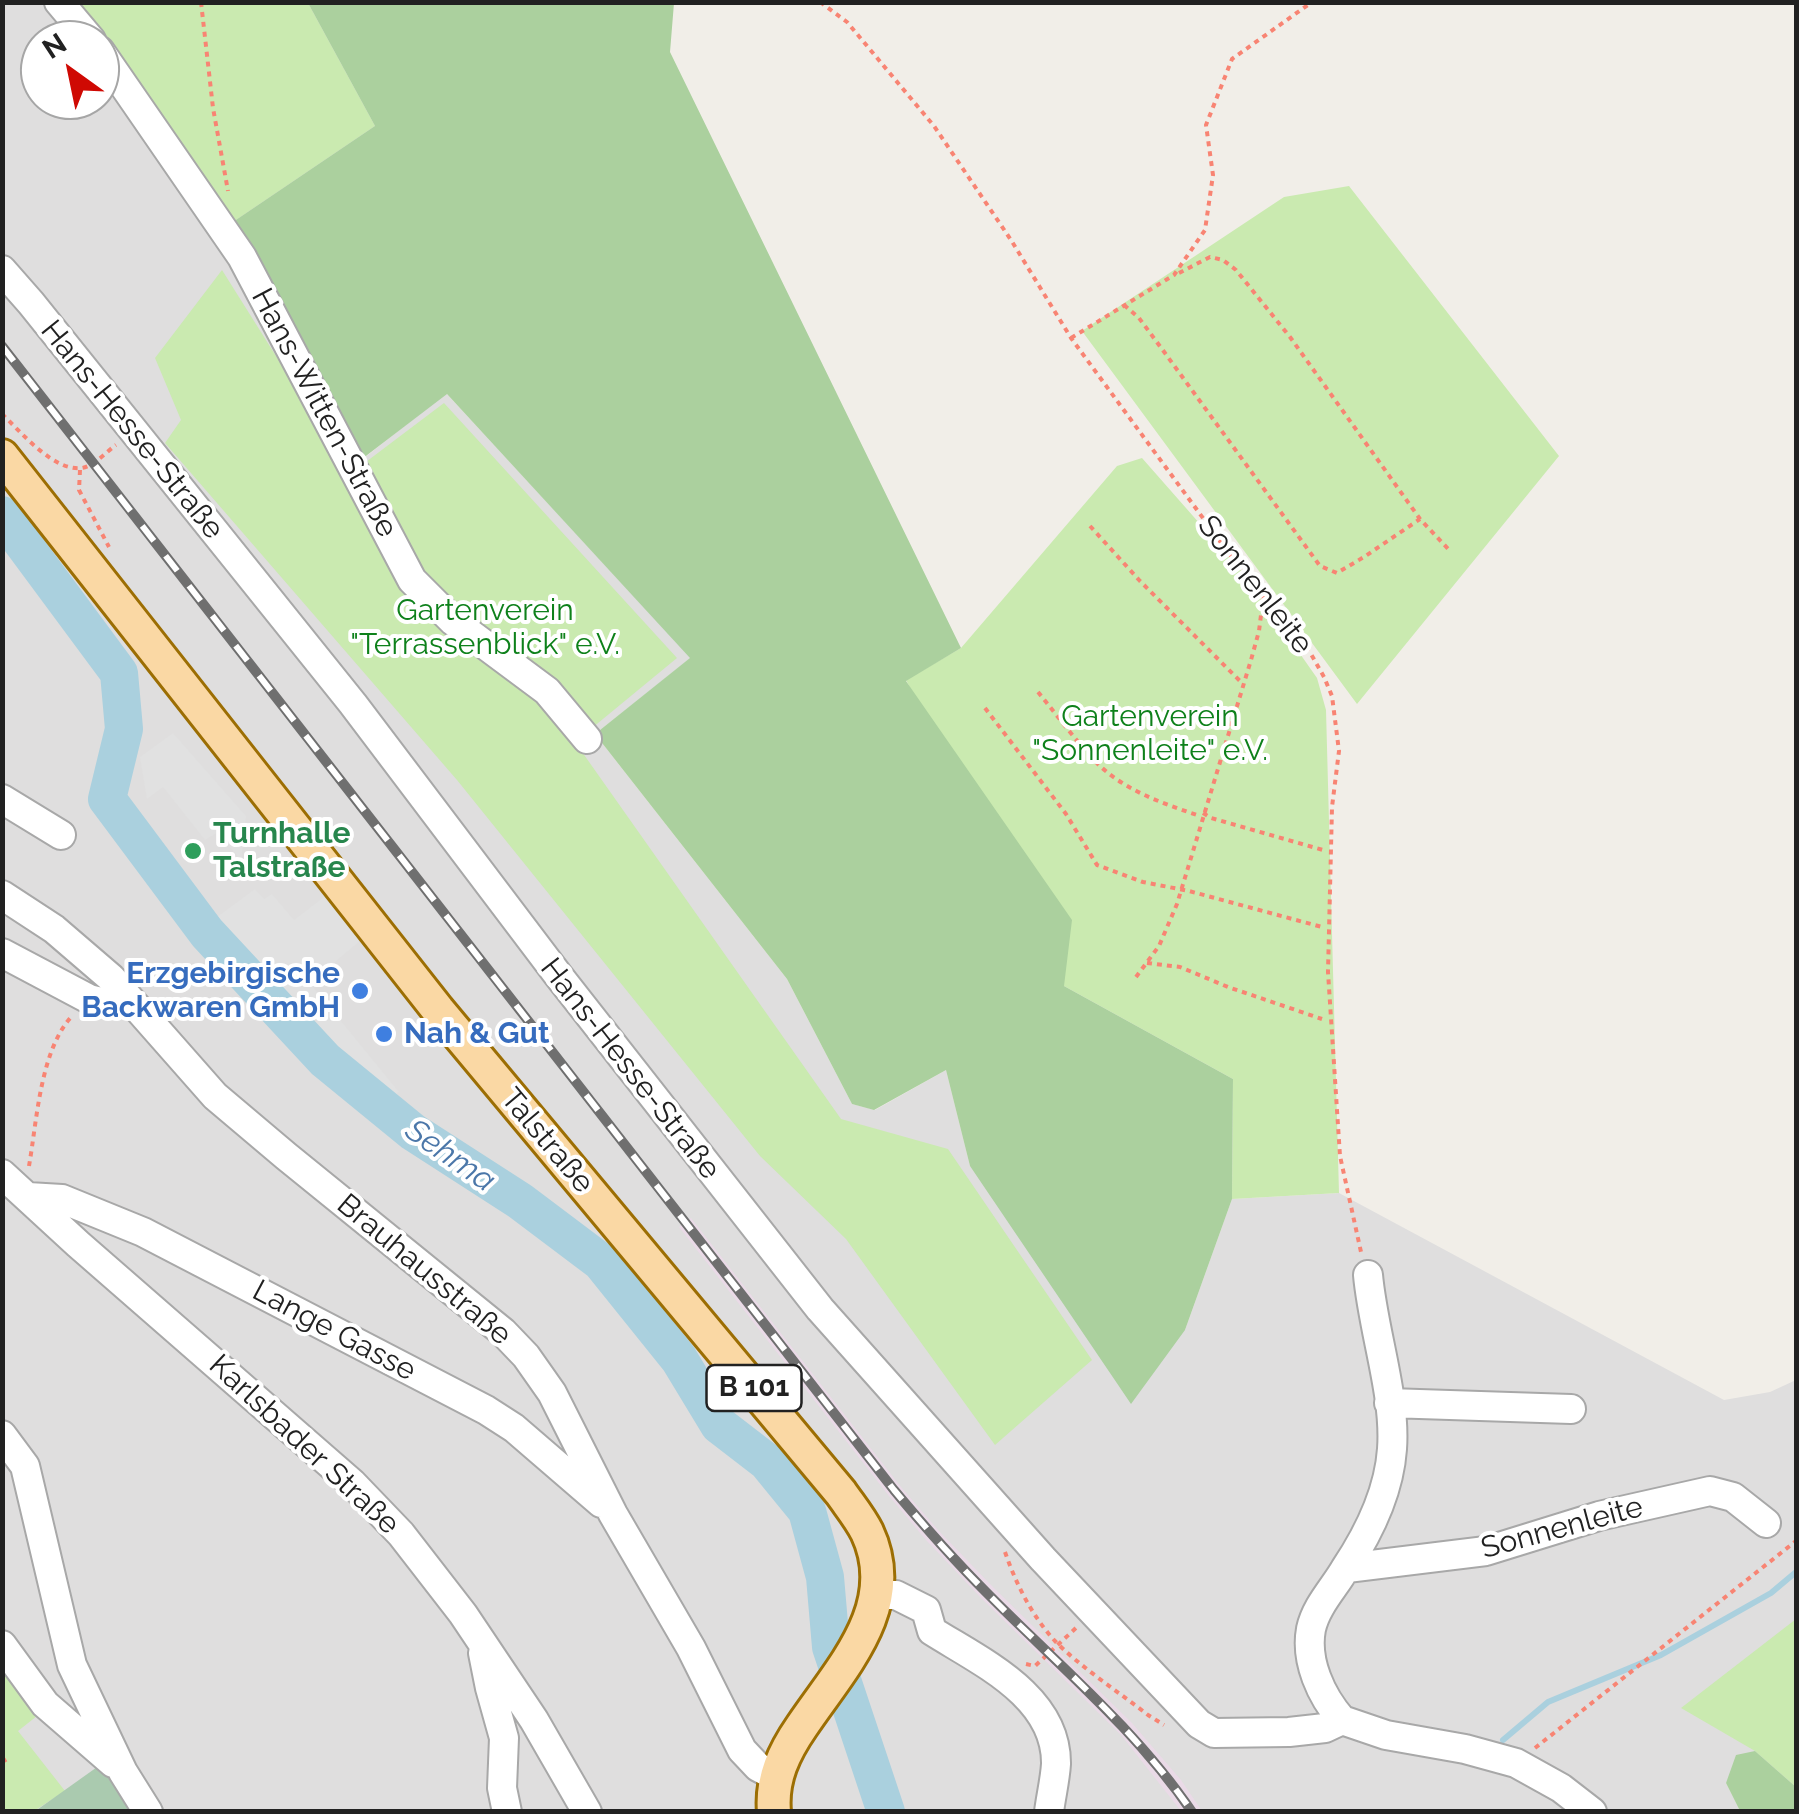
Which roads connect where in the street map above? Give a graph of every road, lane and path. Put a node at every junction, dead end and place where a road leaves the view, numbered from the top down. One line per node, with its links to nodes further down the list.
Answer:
1 (201, 2): 5 (path)
2 (820, 2): 9 (path, Sonnenleite)
3 (1312, 2): 7 (path)
4 (120, 80): 22 (street, Hans-Witten-Straße)
5 (228, 191)
6 (2, 270): 11 (street, Hans-Hesse-Straße)
7 (1174, 275): 8 (path); 14 (path)
8 (1124, 305): 9 (path); 14 (path)
9 (1071, 338): 18 (path, Sonnenleite)
10 (2, 414): 13 (path)
11 (134, 430): 13 (path); 42 (street, Hans-Hesse-Straße)
12 (2, 456): 47 (main road, Talstraße / B 101)
13 (80, 469): 17 (path)
14 (1420, 518): 16 (path)
15 (1090, 526): 19 (path)
16 (1450, 552)
17 (116, 560)
18 (1263, 599): 19 (path); 37 (path, Sonnenleite)
19 (1244, 685): 24 (path)
20 (1038, 692): 24 (path)
21 (985, 708): 27 (path)
22 (587, 739)
23 (2, 799): 25 (street)
24 (1203, 815): 26 (path); 27 (path)
25 (60, 835)
26 (1323, 850)
27 (1182, 890): 29 (path); 31 (path)
28 (2, 896): 33 (street, Brauhausstraße)
29 (1322, 926)
30 (2, 954): 34 (street)
31 (1146, 963): 32 (path); 35 (path)
32 (1136, 977)
33 (126, 996): 34 (street); 43 (street, Brauhausstraße)
34 (89, 999): 36 (path)
35 (1322, 1019)
36 (17, 1186): 43 (street, Lange Gasse); 49 (street, Karlsbader Straße)
37 (1368, 1275): 38 (street)
38 (1390, 1403): 39 (street); 46 (street)
39 (1571, 1409)
40 (2, 1435): 41 (street)
41 (14, 1470): 56 (street)
42 (999, 1511): 48 (street, Hans-Hesse-Straße); 50 (path)
43 (614, 1514): 57 (street, Brauhausstraße)
44 (1766, 1523): 46 (street, Sonnenleite)
45 (1796, 1541): 55 (path)
46 (1346, 1568): 53 (street)
47 (877, 1595): 57 (main road, Talstraße / B 101); 62 (street)
48 (1095, 1612): 50 (path); 53 (street, Hans-Hesse-Straße)
49 (481, 1642): 59 (street); 60 (street, Karlsbader Straße)
50 (1058, 1644): 52 (path); 54 (path)
51 (2, 1645): 56 (street)
52 (1014, 1657)
53 (1342, 1720): 55 (street)
54 (1176, 1732)
55 (1516, 1763): 63 (street)
56 (123, 1772): 58 (street)
57 (776, 1776): 61 (main road, Talstraße / B 101)
58 (148, 1812)
59 (507, 1812)
60 (587, 1812)
61 (774, 1812)
62 (1049, 1812)
63 (1592, 1812)

